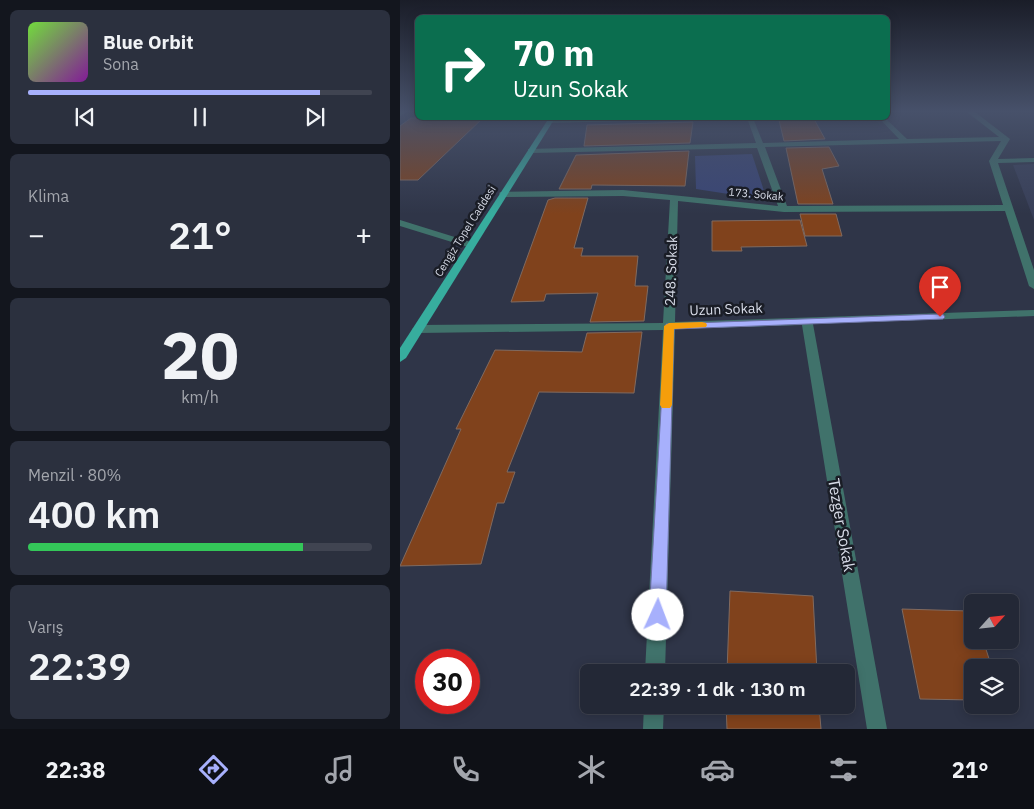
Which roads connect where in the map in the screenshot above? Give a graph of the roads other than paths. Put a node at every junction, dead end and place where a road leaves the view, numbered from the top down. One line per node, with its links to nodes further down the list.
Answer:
1 (534, 146): 5 (main road, Cengiz Topel Caddesi)
2 (713, 146): 5 (street)
3 (760, 146): 10 (street)
4 (1002, 146): 7 (street)
5 (531, 150): 8 (main road, Cengiz Topel Caddesi)
6 (1034, 160): 7 (street)
7 (993, 161): 11 (street)
8 (503, 194): 9 (street, 173. Sokak); 13 (main road, Cengiz Topel Caddesi)
9 (674, 198): 10 (street, 173. Sokak); 17 (street, 248. Sokak)
10 (784, 208): 11 (street, 173. Sokak)
11 (1008, 208): 14 (street)
12 (400, 223): 13 (street)
13 (471, 245): 18 (main road, Cengiz Topel Caddesi)
14 (1034, 286)
15 (1034, 313): 16 (street, Uzun Sokak)
16 (807, 321): 17 (street, Uzun Sokak); 23 (street, Tezger Sokak)
17 (669, 326): 18 (street, Uzun Sokak); 20 (street, 248. Sokak)
18 (418, 329): 19 (main road, Cengiz Topel Caddesi)
19 (400, 358)
20 (655, 664)
21 (654, 714): 22 (street)
22 (653, 729)
23 (877, 729)

